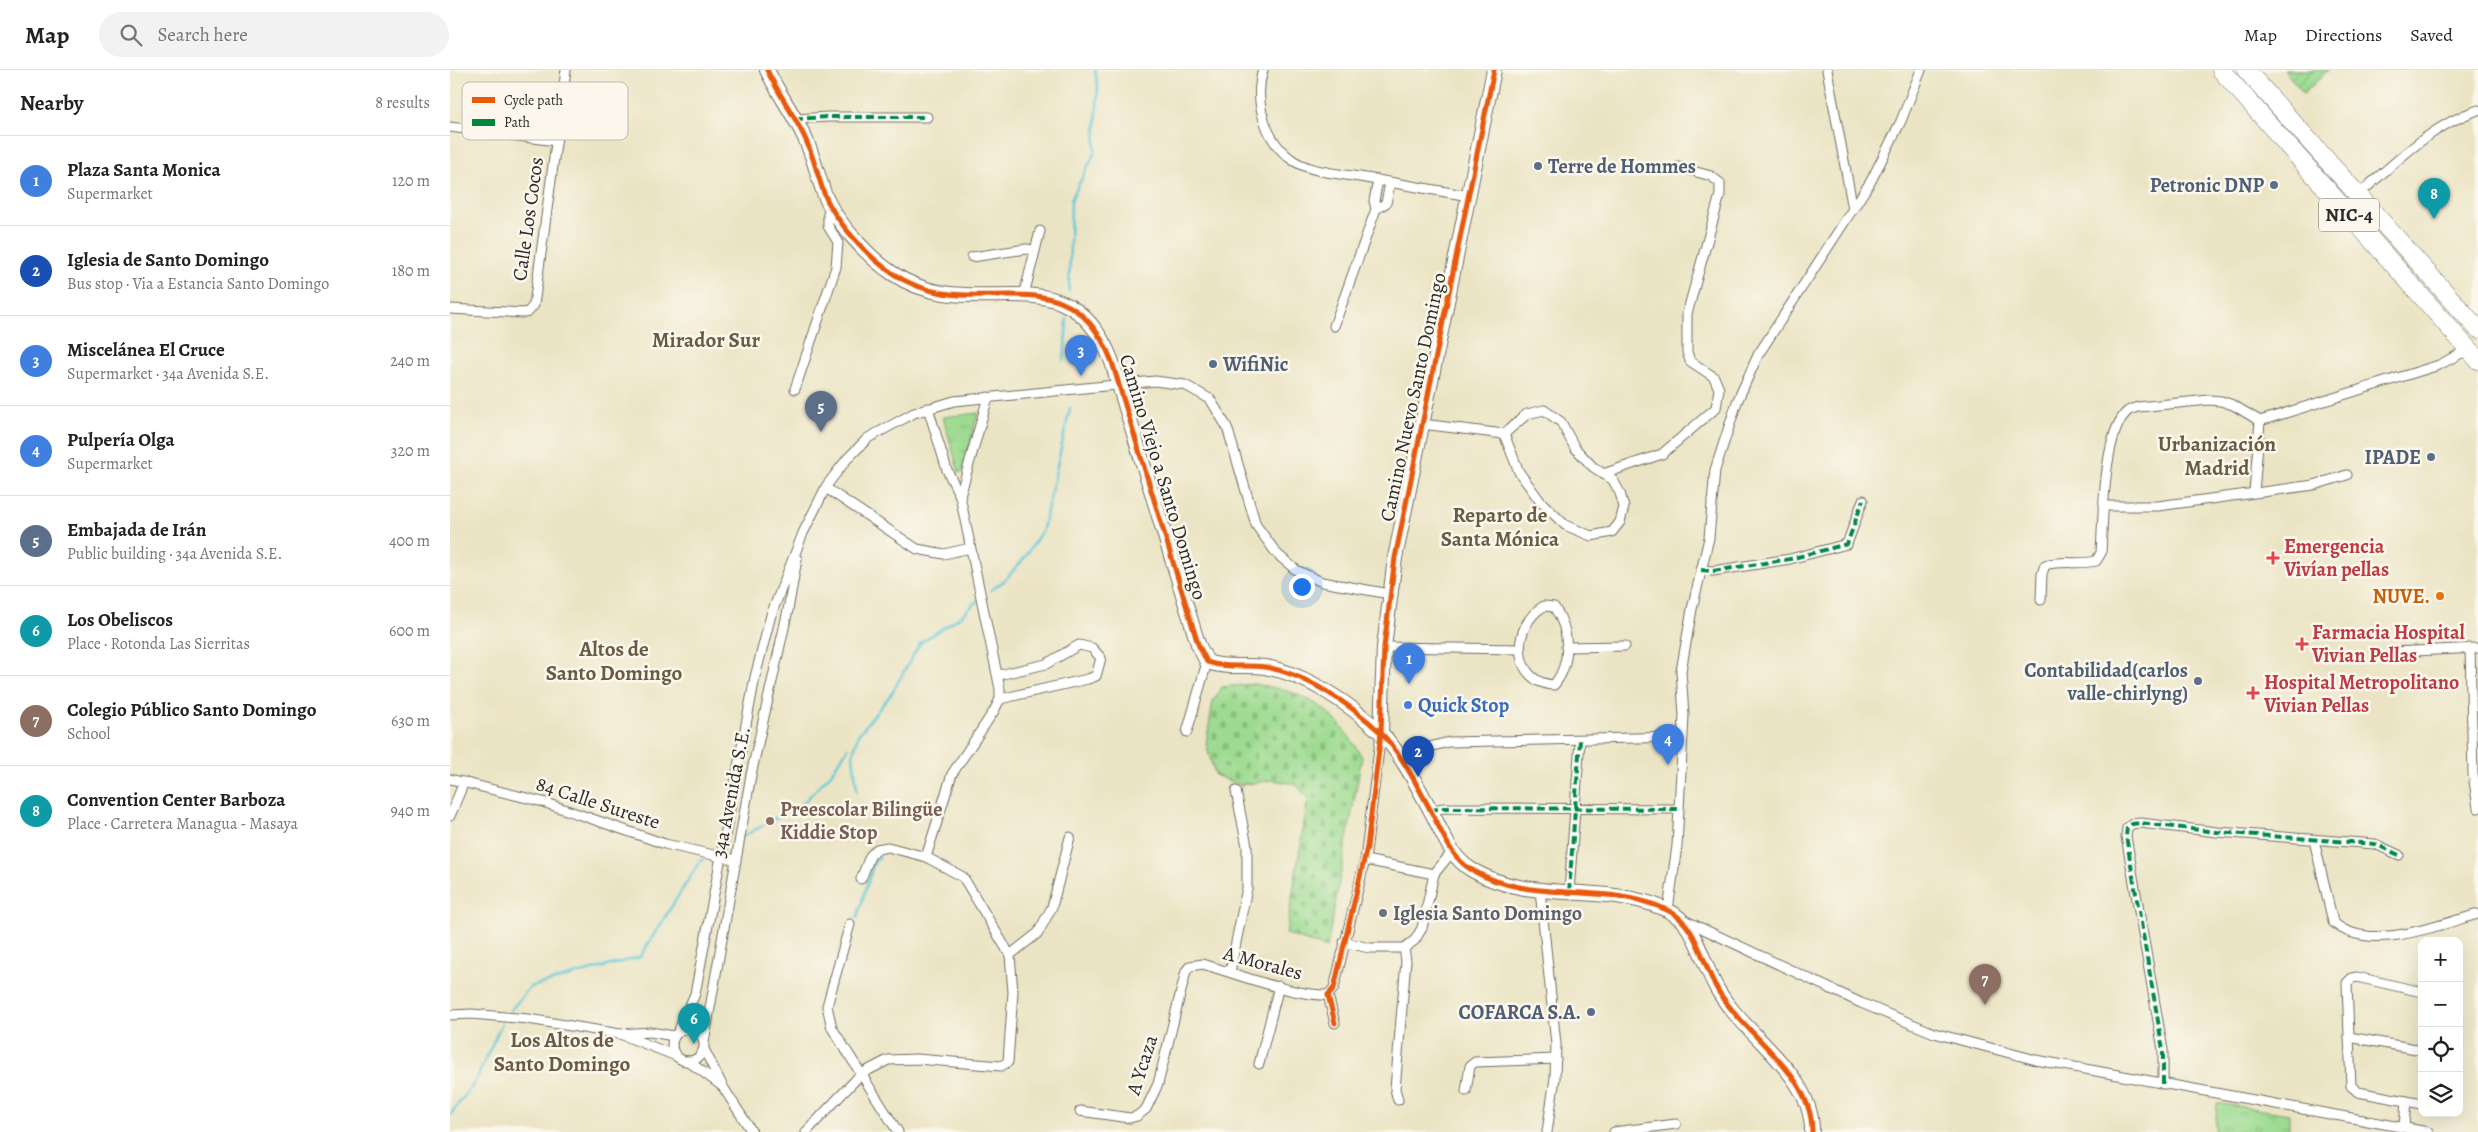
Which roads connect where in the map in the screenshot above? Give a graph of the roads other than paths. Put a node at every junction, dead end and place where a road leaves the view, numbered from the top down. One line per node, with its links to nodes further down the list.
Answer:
1 (767, 70): 10 (street, Camino Viejo a Santo Domingo)
2 (1264, 70): 14 (street)
3 (1494, 70): 17 (street, Camino Nuevo Santo Domingo)
4 (1827, 70): 20 (street)
5 (1921, 70): 20 (street)
6 (2221, 70): 28 (highway, NIC-4)
7 (2246, 70): 16 (highway, NIC-4)
8 (2478, 110): 16 (street)
9 (927, 117): 10 (street)
10 (794, 119): 18 (street, Camino Viejo a Santo Domingo)
11 (548, 140): 12 (street)
12 (556, 141): 25 (street, Calle Los Cocos)
13 (1678, 167): 36 (street)
14 (1378, 180): 15 (street); 19 (street)
15 (1390, 182): 17 (street); 19 (street)
16 (2358, 195): 27 (highway, NIC-4)
17 (1469, 196): 34 (street, Camino Nuevo Santo Domingo)
18 (831, 208): 24 (street, Camino Viejo a Santo Domingo); 30 (street)
19 (1376, 209): 26 (street)
20 (1853, 209): 45 (street)
21 (1040, 231): 22 (street)
22 (1036, 250): 23 (street); 24 (street)
23 (972, 257)
24 (1024, 295): 29 (street, Camino Viejo a Santo Domingo)
25 (450, 309)
26 (1334, 326)
27 (2478, 329)
28 (2473, 355): 33 (street)
29 (1118, 384): 31 (street, 34a Avenida S.E.); 46 (street, 34a Avenida S.E.); 54 (street, Camino Viejo a Santo Domingo)
30 (795, 389)
31 (988, 397): 32 (street, 34a Avenida S.E.); 40 (street)
32 (928, 408): 38 (street, 34a Avenida S.E.); 40 (street)
33 (2260, 421): 39 (street); 42 (street)
34 (1422, 424): 35 (street); 46 (street, Camino Nuevo Santo Domingo)
35 (1504, 434): 36 (street); 36 (street)
36 (1603, 474)
37 (2347, 475): 39 (street)
38 (826, 488): 43 (street); 44 (street, 34a Avenida S.E.)
39 (2254, 492): 42 (street)
40 (960, 496): 43 (street)
41 (1863, 500): 45 (street)
42 (2104, 506): 47 (street)
43 (970, 548): 55 (street)
44 (798, 551): 62 (street, 34a Avenida S.E.); 63 (street, 34a Avenida S.E.)
45 (1701, 570): 59 (street)
46 (1390, 594): 49 (street, Camino Nuevo Santo Domingo)
47 (2040, 600)
48 (1625, 646): 50 (street)
49 (1384, 647): 52 (street); 58 (street, Camino Nuevo Santo Domingo)
50 (1566, 647): 52 (street); 52 (street)
51 (2474, 648): 53 (street); 67 (street)
52 (1519, 649)
53 (2393, 652)
54 (1207, 662): 57 (street); 58 (street)
55 (999, 674): 56 (street); 56 (street)
56 (1000, 699): 79 (street)
57 (1187, 732)
58 (1382, 733): 61 (street); 81 (street)
59 (1683, 737): 60 (street); 69 (street)
60 (1580, 740): 61 (street); 68 (street)
61 (1398, 755): 70 (street)
62 (737, 772): 63 (street); 74 (street, 34a Avenida S.E.)
63 (751, 775): 75 (street, 34a Avenida S.E.)
64 (450, 779): 65 (street, 84 Calle Sureste)
65 (464, 782): 71 (street); 78 (street, 84 Calle Sureste)
66 (1236, 791): 94 (street)
67 (2478, 808)
68 (1576, 809): 69 (street); 70 (street); 85 (street)
69 (1679, 809): 86 (street)
70 (1430, 810): 76 (street)
71 (450, 816)
72 (1070, 837): 92 (street)
73 (2314, 840): 77 (street); 87 (street); 110 (street)
74 (723, 844): 75 (street); 78 (street, 34a Avenida S.E.)
75 (737, 848): 80 (street, 34a Avenida S.E.)
76 (1452, 852): 82 (street); 84 (street)
77 (2398, 855)
78 (720, 857): 80 (street, 84 Calle Sureste); 101 (street, 34a Avenida S.E.)
79 (926, 857): 83 (street); 92 (street)
80 (735, 860): 103 (street, 34a Avenida S.E.)
81 (1365, 860): 82 (street); 90 (street)
82 (1434, 874): 91 (street)
83 (861, 880)
84 (1540, 890): 85 (street); 106 (street)
85 (1569, 892): 86 (street)
86 (1668, 910): 88 (street)
87 (2478, 914)
88 (1682, 919): 110 (street); 124 (street)
89 (850, 924): 109 (street)
90 (1344, 942): 91 (street); 97 (street)
91 (1404, 948): 113 (street)
92 (1010, 955): 109 (street)
93 (1190, 966): 94 (street, A Morales); 116 (street, A Ycaza)
94 (1230, 972): 95 (street, A Morales)
95 (1279, 986): 97 (street, A Morales); 108 (street)
96 (2418, 991): 102 (street)
97 (1328, 995): 99 (street)
98 (450, 1015): 100 (street)
99 (1335, 1024)
100 (620, 1034): 101 (street); 105 (street)
101 (676, 1034): 103 (street); 105 (street)
102 (2349, 1037): 104 (street); 114 (street)
103 (704, 1045): 107 (street); 111 (street)
104 (2418, 1049)
105 (676, 1056): 107 (street)
106 (1556, 1059): 112 (street); 122 (street)
107 (688, 1061): 111 (street)
108 (1259, 1064)
109 (861, 1074): 120 (street); 121 (street)
110 (2163, 1084): 118 (street)
111 (723, 1087): 119 (street)
112 (1466, 1091)
113 (1398, 1100)
114 (2406, 1101): 115 (street); 118 (street)
115 (2418, 1103)
116 (1080, 1111)
117 (1676, 1124): 123 (street)
118 (2404, 1127): 125 (street)
119 (752, 1132)
120 (806, 1132)
121 (898, 1132)
122 (1547, 1132)
123 (1614, 1132)
124 (1812, 1132)
125 (2428, 1132)

